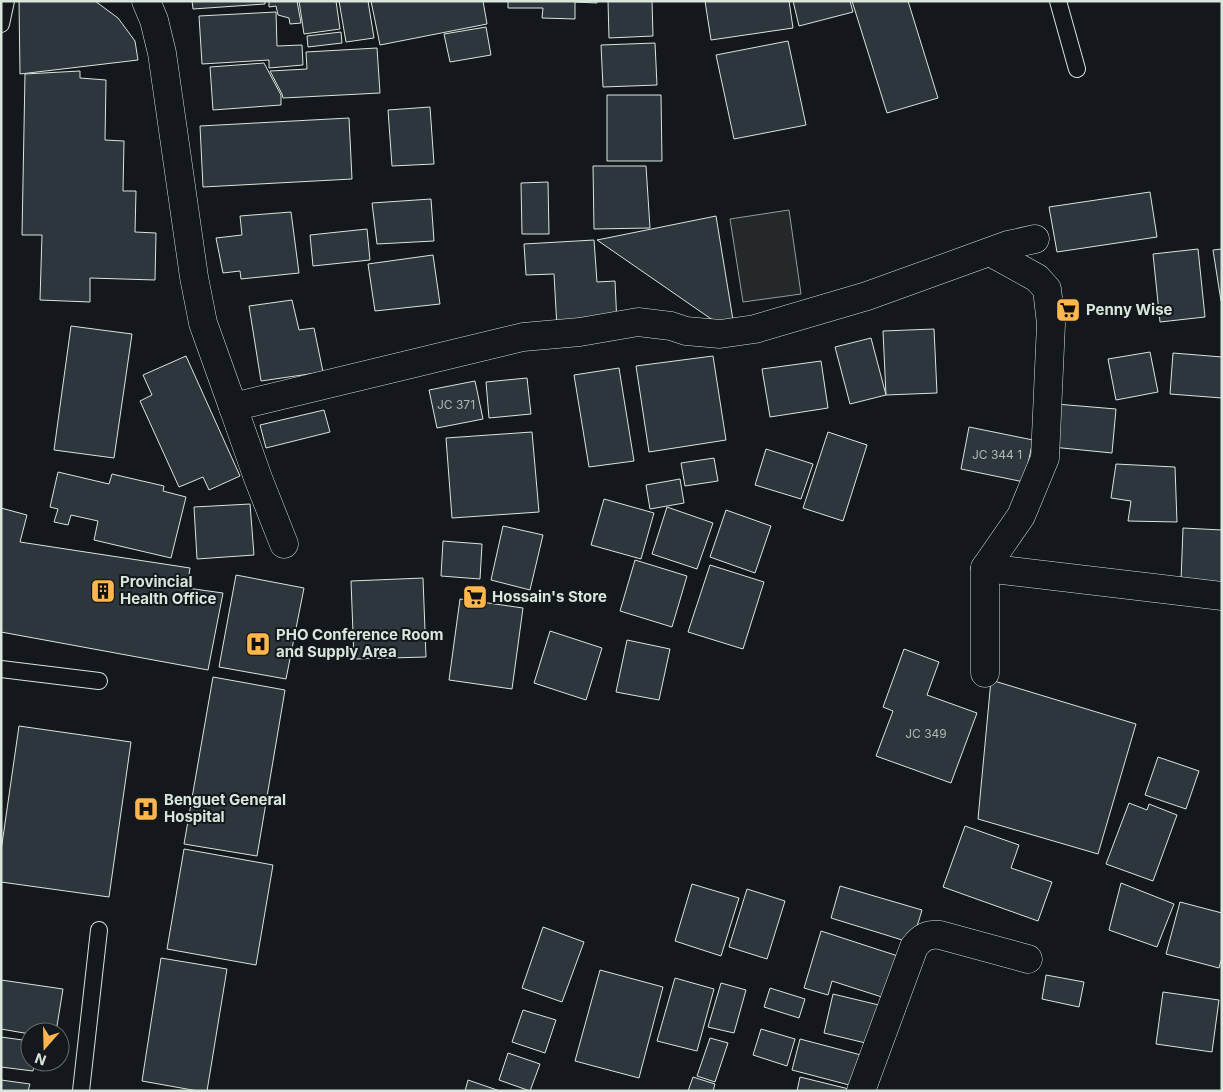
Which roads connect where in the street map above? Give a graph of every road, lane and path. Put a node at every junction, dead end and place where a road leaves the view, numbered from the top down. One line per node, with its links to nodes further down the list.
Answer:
1 (6, 1): 4 (lane)
2 (146, 1): 8 (street)
3 (1058, 1): 5 (lane)
4 (1, 24)
5 (1077, 69)
6 (1035, 239): 7 (street)
7 (990, 252): 8 (street); 10 (street)
8 (233, 406): 9 (street)
9 (284, 544)
10 (985, 568): 11 (street); 13 (street)
11 (1222, 596)
12 (1, 669): 14 (lane)
13 (986, 673)
14 (99, 681)
15 (99, 930): 17 (lane)
16 (1028, 959): 18 (street)
17 (81, 1091)
18 (861, 1091)

